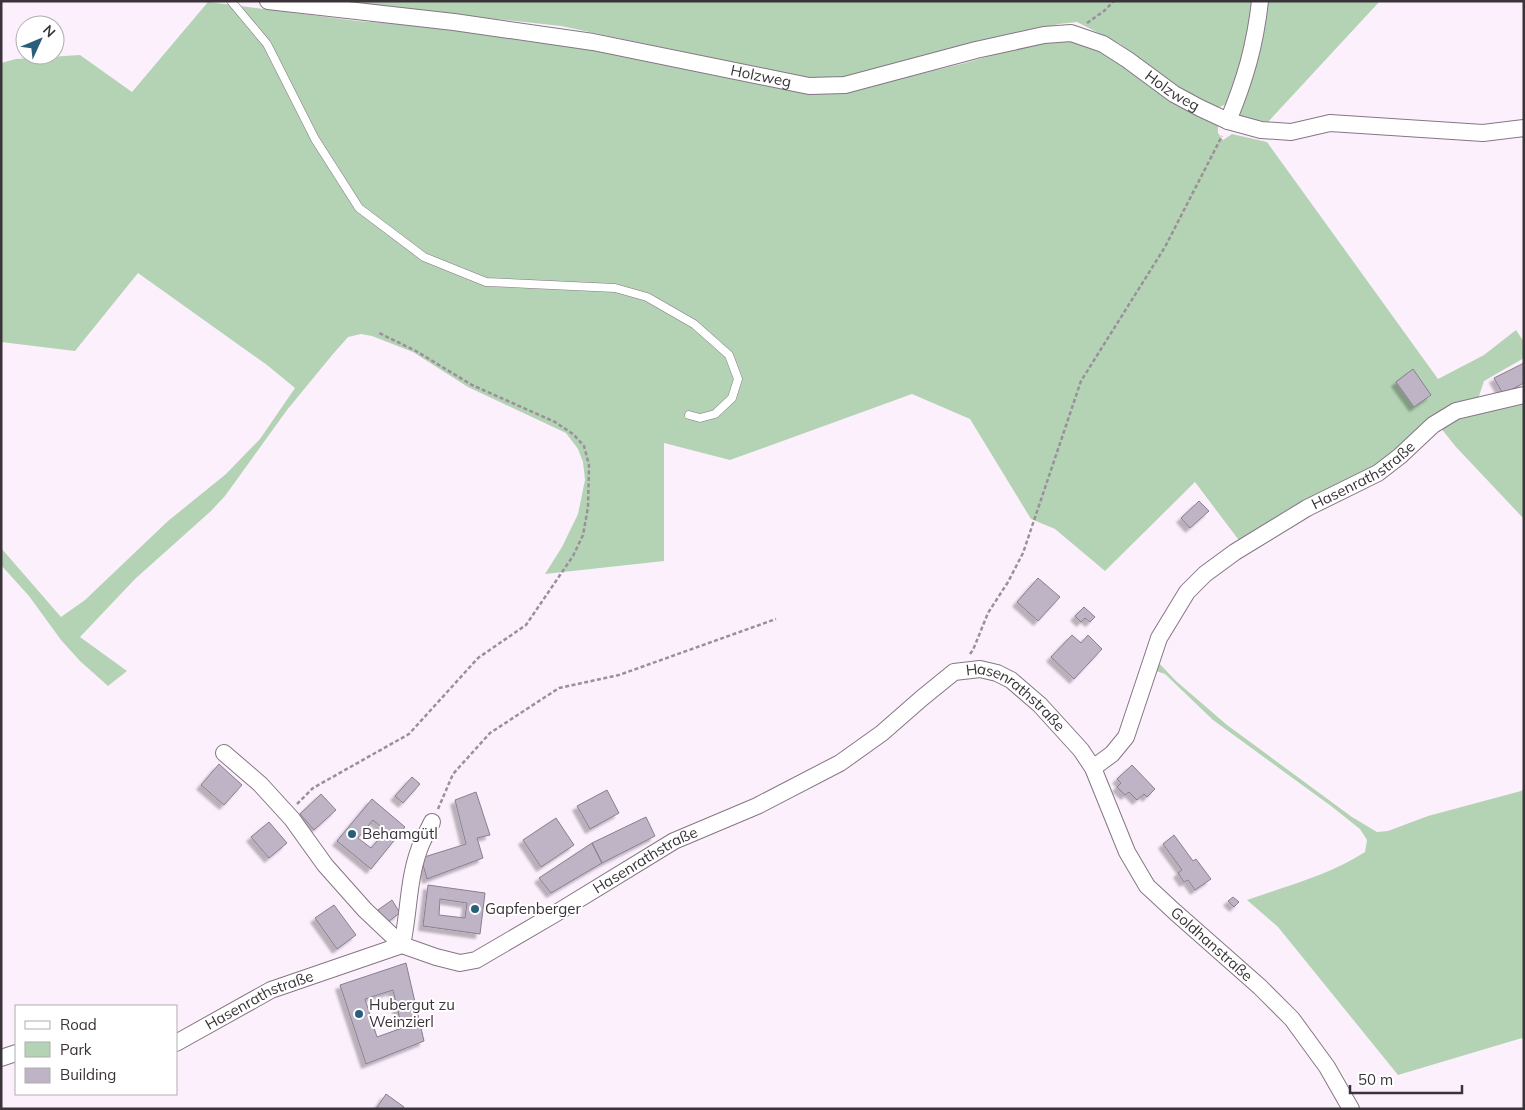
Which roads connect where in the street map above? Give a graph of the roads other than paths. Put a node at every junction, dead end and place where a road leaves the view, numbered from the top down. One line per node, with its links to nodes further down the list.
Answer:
1 (231, 1): 7 (lane)
2 (268, 1): 4 (street, Holzweg)
3 (1260, 1): 4 (street)
4 (1228, 121): 5 (street)
5 (1524, 128)
6 (1524, 395): 9 (street, Hasenrathstraße)
7 (689, 415)
8 (224, 753): 11 (street, Hasenrathstraße)
9 (1093, 768): 11 (street, Hasenrathstraße); 15 (street, Goldhanstraße)
10 (432, 822): 11 (street)
11 (402, 945): 12 (street, Hasenrathstraße)
12 (178, 1042)
13 (15, 1053): 14 (street)
14 (1, 1058)
15 (1352, 1109)

